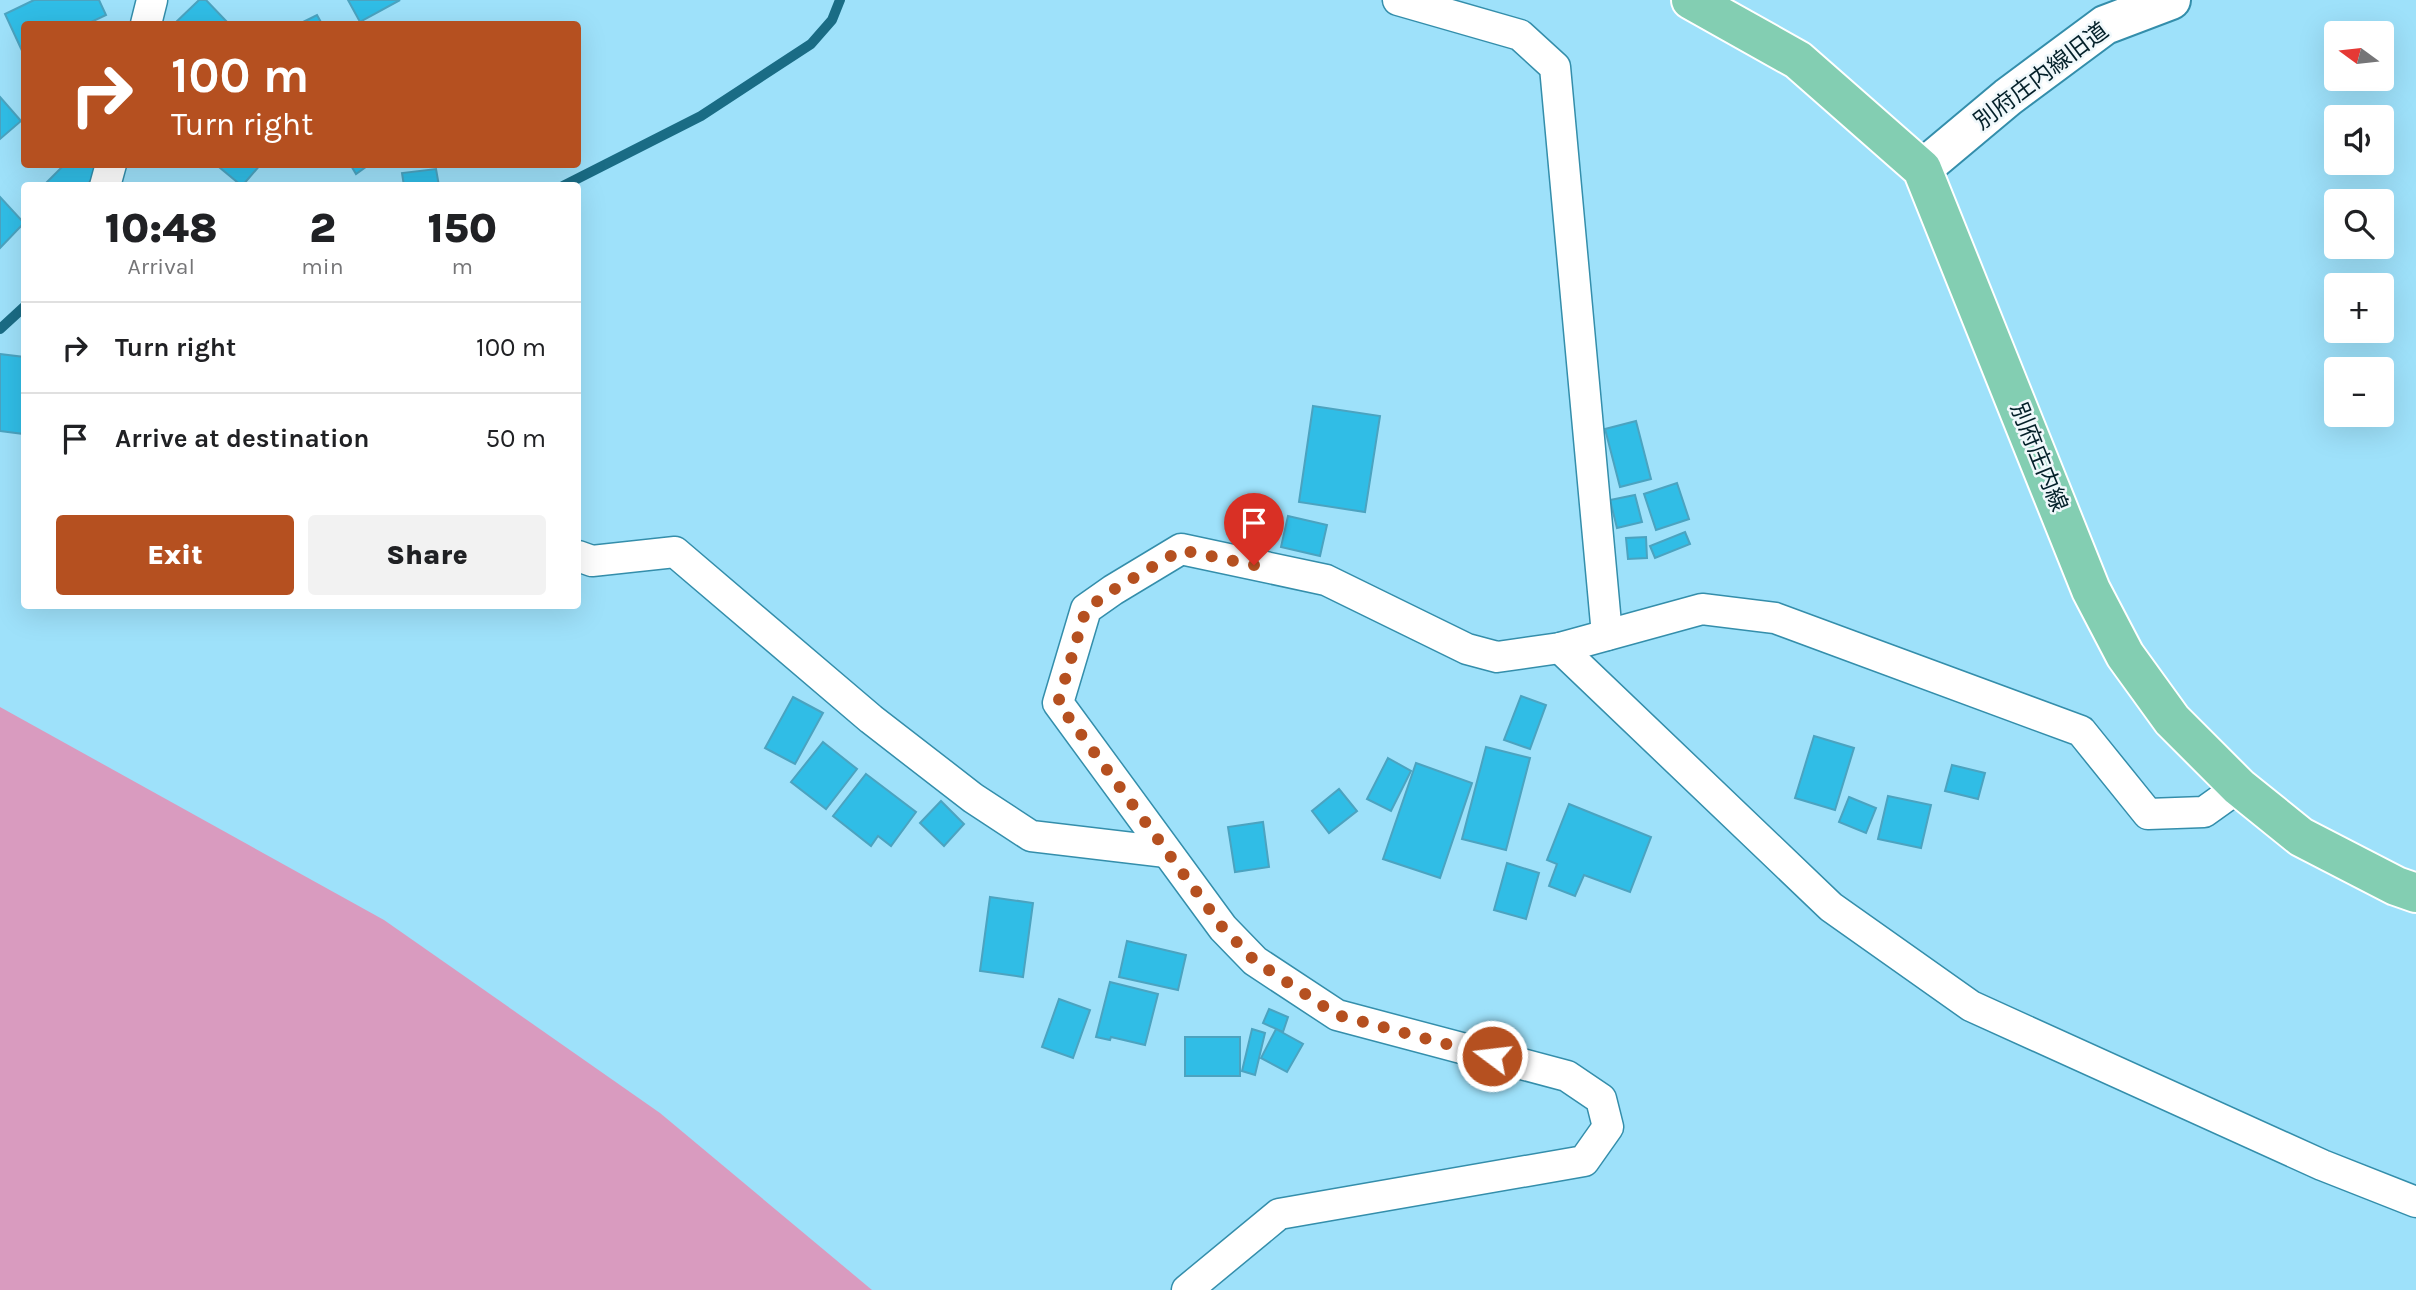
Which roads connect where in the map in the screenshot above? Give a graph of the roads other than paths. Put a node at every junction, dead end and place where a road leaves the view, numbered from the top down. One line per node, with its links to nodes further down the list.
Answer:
1 (152, 0): 5 (street)
2 (1398, 0): 8 (street)
3 (1691, 0): 6 (main road, 別府庄内線)
4 (2171, 0): 6 (street, 別府庄内線旧道)
5 (147, 21)
6 (1922, 169): 10 (main road, 別府庄内線)
7 (581, 557): 11 (street)
8 (1607, 635): 9 (street); 10 (street)
9 (1560, 648): 11 (street); 13 (street)
10 (2239, 787): 12 (main road, 別府庄内線)
11 (1166, 852): 14 (street)
12 (2416, 893)
13 (2416, 1202)
14 (1187, 1290)

